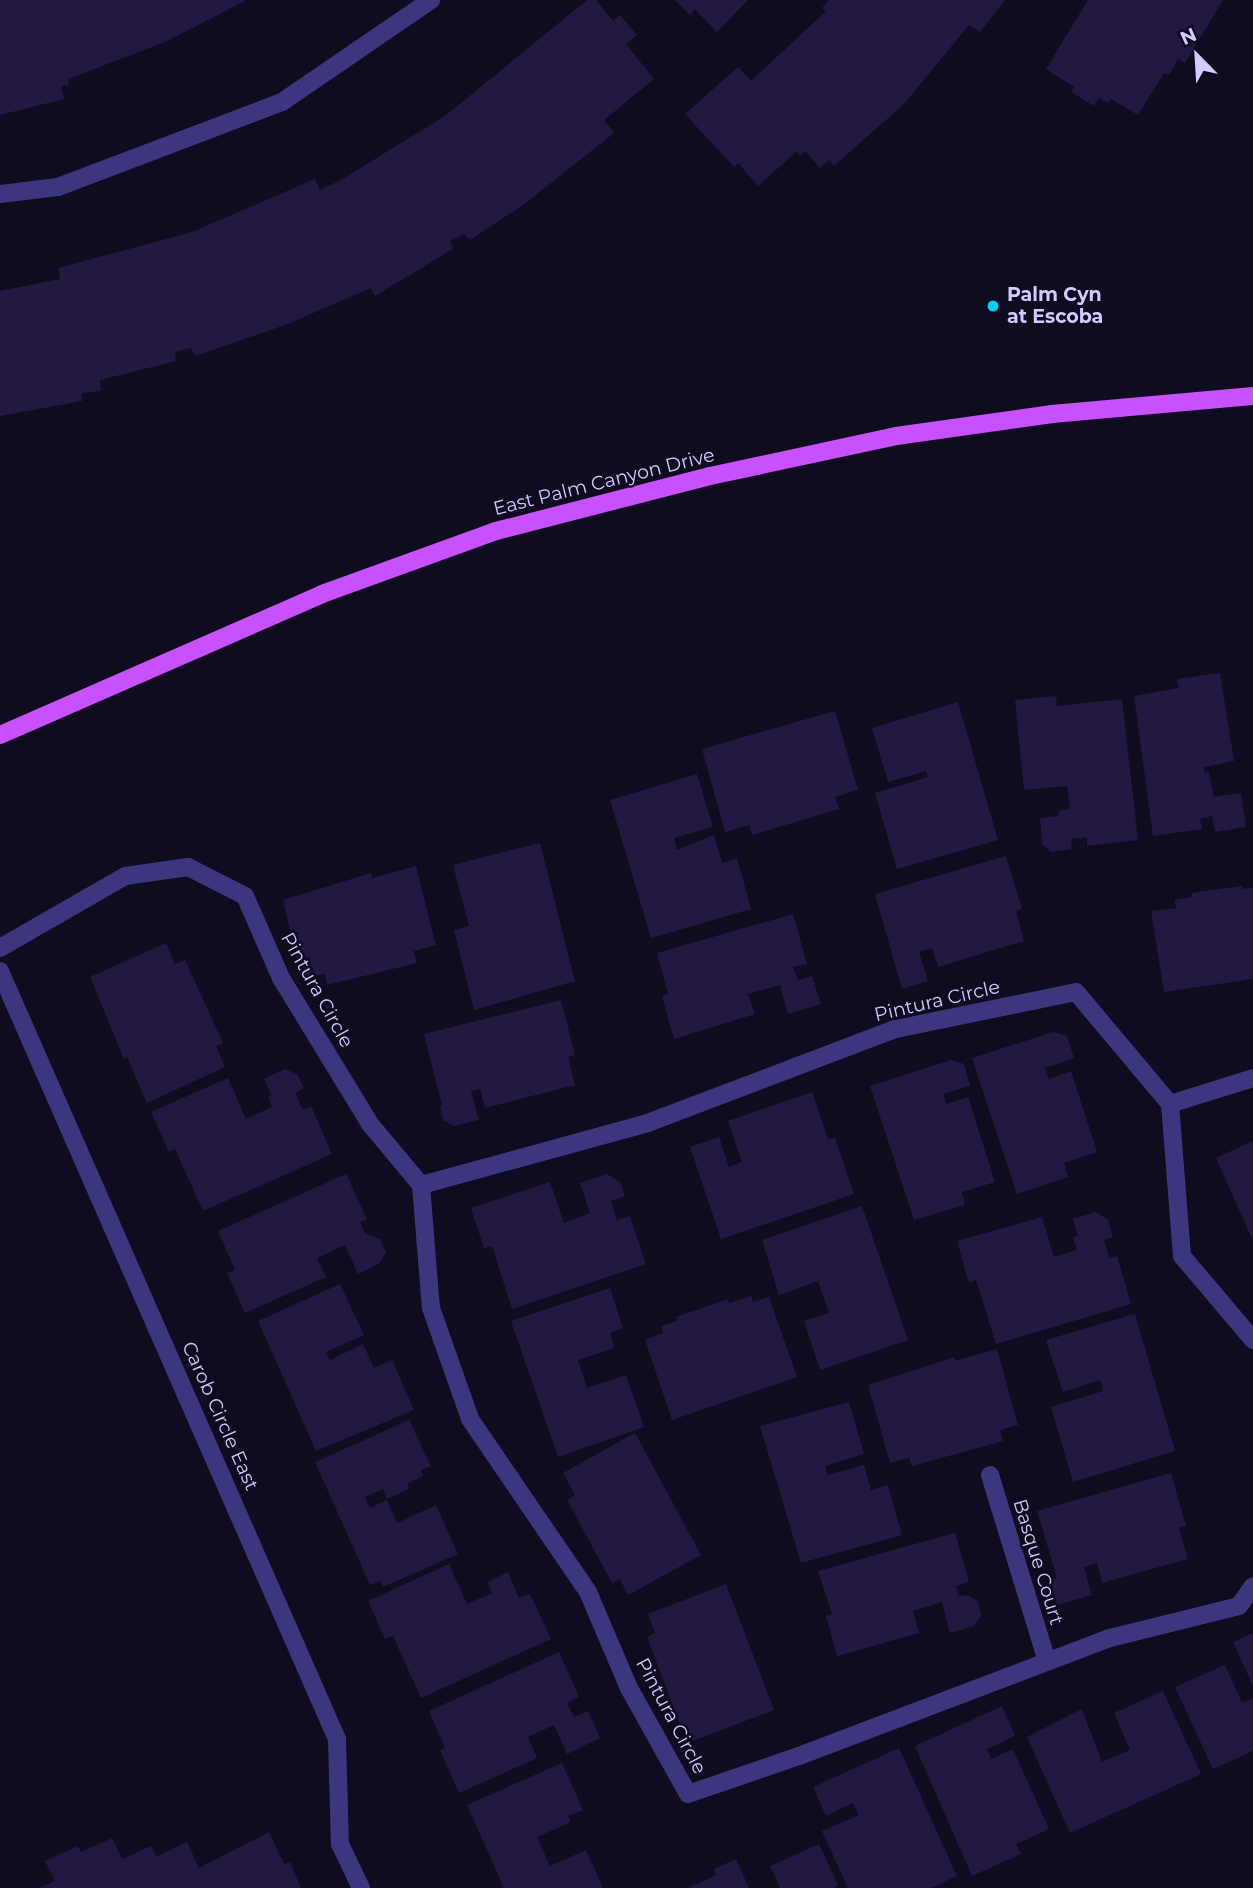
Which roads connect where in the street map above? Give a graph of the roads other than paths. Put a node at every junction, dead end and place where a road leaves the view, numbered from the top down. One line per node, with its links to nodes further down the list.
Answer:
1 (432, 0): 2 (street)
2 (0, 194)
3 (1253, 396): 4 (main road, East Palm Canyon Drive)
4 (0, 735)
5 (0, 948): 9 (street, Pintura Circle)
6 (0, 971): 14 (street, Carob Circle East)
7 (1253, 1078): 8 (street)
8 (1170, 1104): 9 (street, Pintura Circle); 10 (street)
9 (421, 1185): 13 (street, Pintura Circle)
10 (1253, 1340)
11 (990, 1475): 13 (street, Basque Court)
12 (1253, 1586): 13 (street, Pintura Circle)
13 (1047, 1661)
14 (361, 1888)

